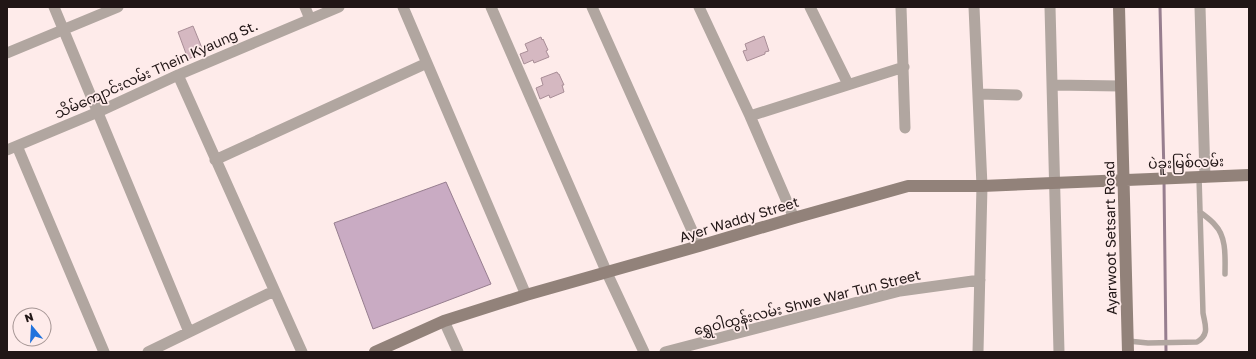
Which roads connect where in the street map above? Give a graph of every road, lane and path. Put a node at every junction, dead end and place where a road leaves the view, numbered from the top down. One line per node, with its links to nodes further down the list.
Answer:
1 (54, 7): 16 (street)
2 (118, 7): 16 (street)
3 (305, 7): 15 (street)
4 (339, 7): 15 (street, သိမ်ကျောင်းလမ်း Thein Kyaung St.)
5 (403, 7): 18 (street)
6 (491, 7): 39 (street)
7 (592, 7): 38 (street)
8 (700, 7): 27 (street)
9 (810, 7): 21 (street)
10 (901, 7): 19 (street)
11 (974, 7): 24 (street)
12 (1050, 7): 22 (street)
13 (1119, 7): 23 (street, Ayarwoot Setsart Road)
14 (1200, 7): 32 (street)
15 (310, 19): 20 (street, သိမ်ကျောင်းလမ်း Thein Kyaung St.)
16 (64, 30): 17 (street); 26 (street)
17 (7, 53)
18 (427, 63): 30 (street); 43 (street)
19 (904, 67): 21 (street); 28 (street)
20 (178, 75): 26 (street, သိမ်ကျောင်းလမ်း Thein Kyaung St.); 30 (street)
21 (848, 84): 27 (street)
22 (1053, 85): 23 (street); 34 (street)
23 (1121, 86): 33 (street, Ayarwoot Setsart Road)
24 (978, 94): 25 (street); 35 (street)
25 (1017, 95)
26 (98, 112): 29 (street, သိမ်ကျောင်းလမ်း Thein Kyaung St.); 45 (street)
27 (750, 116): 37 (street)
28 (905, 128)
29 (12, 148): 47 (street)
30 (215, 160): 42 (street)
31 (1249, 175): 32 (street, ပဲခူးမြစ်လမ်း)
32 (1202, 177): 33 (street, ပဲခူးမြစ်လမ်း); 36 (lane)
33 (1124, 180): 34 (street, Ayer Waddy Street); 46 (street, Ayarwoot Setsart Road)
34 (1055, 182): 35 (street, Ayer Waddy Street); 55 (street)
35 (982, 186): 37 (street, Ayer Waddy Street); 41 (street)
36 (1200, 212): 40 (lane); 46 (lane)
37 (794, 218): 38 (street, Ayer Waddy Street)
38 (699, 246): 39 (street, Ayer Waddy Street)
39 (607, 273): 43 (street, Ayer Waddy Street); 52 (street)
40 (1224, 274)
41 (980, 280): 53 (street, ရွှေဝါထွန်းလမ်း Shwe War Tun Street); 54 (street)
42 (274, 291): 45 (street); 49 (street)
43 (526, 295): 44 (street, Ayer Waddy Street)
44 (444, 321): 50 (street, Ayer Waddy Street); 51 (street)
45 (190, 332): 48 (street)
46 (1128, 346)
47 (104, 352)
48 (148, 352)
49 (302, 352)
50 (375, 352)
51 (458, 352)
52 (644, 352)
53 (665, 352)
54 (978, 352)
55 (1059, 352)

